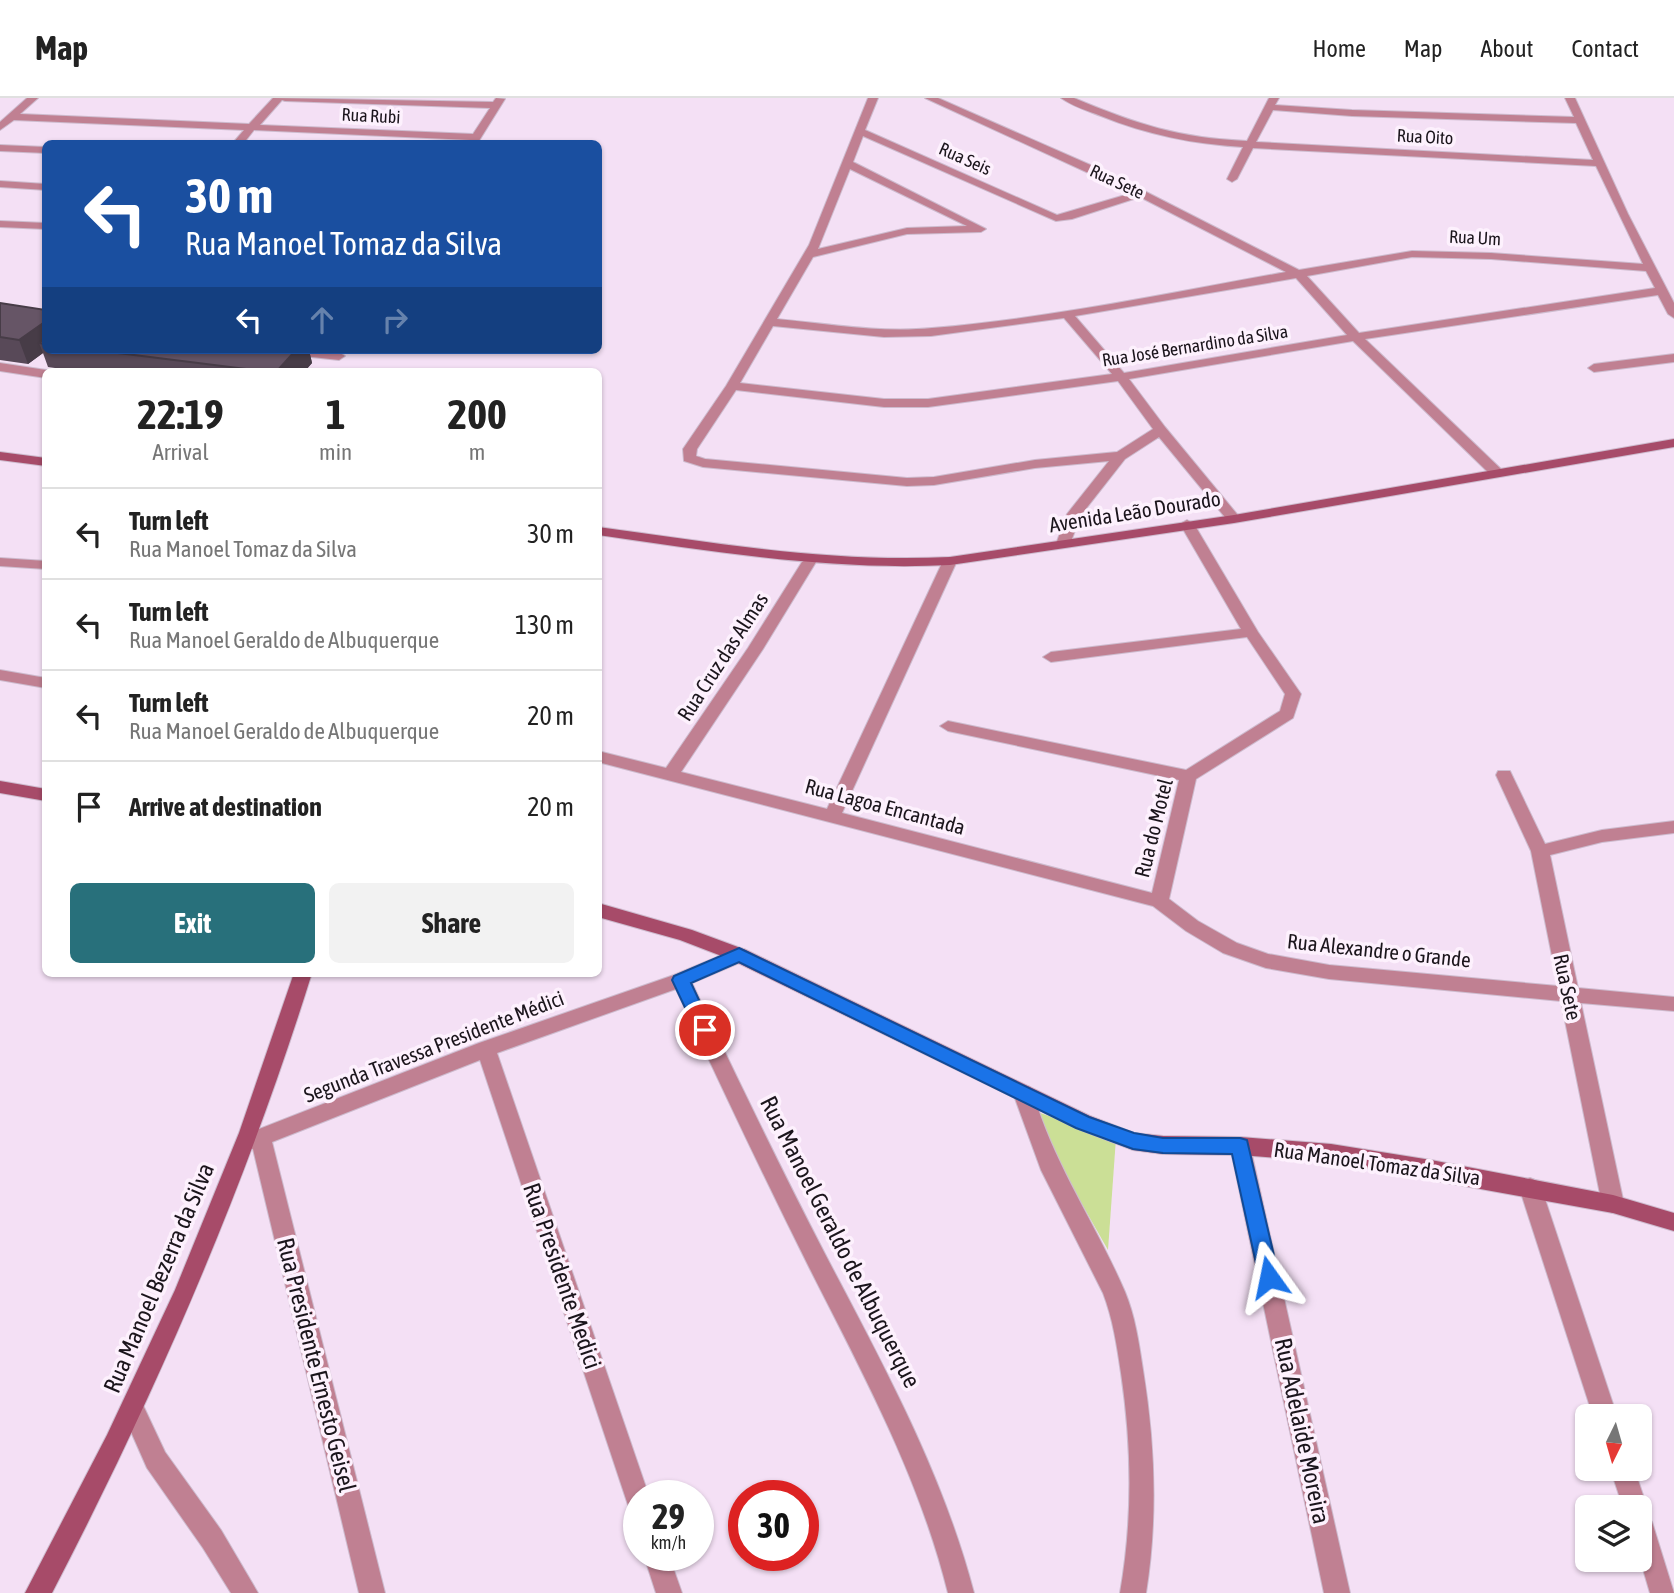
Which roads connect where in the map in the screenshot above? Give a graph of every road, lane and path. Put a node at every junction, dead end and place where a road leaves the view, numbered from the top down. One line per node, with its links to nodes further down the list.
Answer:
1 (33, 98): 10 (street)
2 (278, 98): 13 (street)
3 (285, 98): 8 (street)
4 (873, 98): 14 (street)
5 (930, 98): 25 (street, Rua Sete)
6 (1066, 98): 17 (street, Rua Oito)
7 (1570, 98): 11 (street)
8 (498, 102): 16 (street)
9 (1271, 103): 11 (street); 17 (street)
10 (12, 117): 12 (street); 13 (street, Rua Rubi)
11 (1582, 120): 20 (street)
12 (0, 127)
13 (252, 127): 15 (street); 16 (street, Rua Rubi)
14 (860, 131): 21 (street); 25 (street, Rua Seis)
15 (241, 140)
16 (475, 140)
17 (1249, 145): 20 (street, Rua Oito); 22 (street)
18 (0, 148): 19 (street)
19 (42, 150)
20 (1601, 163): 29 (street)
21 (848, 164): 28 (street); 28 (street)
22 (1232, 180)
23 (0, 184): 24 (street)
24 (42, 187)
25 (1142, 192): 30 (street, Rua Sete)
26 (0, 224): 27 (street)
27 (42, 226)
28 (809, 255): 34 (street)
29 (1649, 268): 30 (street, Rua Um); 31 (street)
30 (1300, 275): 32 (street, Rua Um); 35 (street)
31 (1661, 291): 33 (street); 35 (street, Rua José Bernardino da Silva)
32 (1068, 314): 34 (street, Rua Um); 42 (street)
33 (1674, 314)
34 (770, 322): 43 (street)
35 (1356, 337): 42 (street, Rua José Bernardino da Silva); 49 (street)
36 (48, 357): 40 (street)
37 (1674, 358): 39 (street)
38 (0, 367): 40 (street)
39 (1594, 368)
40 (30, 372): 41 (street)
41 (42, 374)
42 (1121, 377): 43 (street, Rua José Bernardino da Silva); 44 (street)
43 (732, 386): 47 (street)
44 (1160, 430): 47 (street); 50 (street)
45 (1674, 443): 49 (street, Avenida Leão Dourado)
46 (0, 456): 48 (street)
47 (1120, 456): 53 (street)
48 (42, 461)
49 (1497, 473): 50 (street, Avenida Leão Dourado)
50 (1234, 519): 51 (street, Avenida Leão Dourado)
51 (1187, 524): 53 (street, Avenida Leão Dourado); 58 (street)
52 (602, 532): 56 (street, Avenida Leão Dourado)
53 (1063, 544): 54 (street, Avenida Leão Dourado)
54 (950, 561): 56 (street, Avenida Leão Dourado); 69 (street)
55 (0, 562): 57 (street)
56 (809, 562): 64 (street, Rua Cruz das Almas)
57 (42, 565)
58 (1251, 632): 59 (street); 66 (street, Rua do Motel)
59 (1051, 657)
60 (0, 675): 61 (street)
61 (42, 682)
62 (948, 726): 66 (street)
63 (602, 757): 64 (street, Rua Lagoa Encantada)
64 (671, 774): 69 (street, Rua Lagoa Encantada)
65 (1504, 775): 71 (street, Rua Sete)
66 (1188, 776): 72 (street, Rua do Motel)
67 (2, 790): 68 (street)
68 (42, 795)
69 (832, 817): 72 (street, Rua Lagoa Encantada)
70 (1674, 827): 71 (street)
71 (1540, 850): 77 (street, Rua Sete)
72 (1159, 901): 77 (street, Rua Alexandre o Grande)
73 (602, 911): 74 (street, Rua Manoel Tomaz da Silva)
74 (739, 955): 76 (street); 80 (street, Rua Manoel Tomaz da Silva)
75 (302, 977): 81 (street, Rua Manoel Bezerra da Silva)
76 (681, 980): 79 (street, Segunda Travessa Presidente Médici); 95 (street, Rua Manoel Geraldo de Albuquerque)
77 (1568, 992): 78 (street); 84 (street, Rua Sete)
78 (1674, 1004)
79 (486, 1049): 81 (street, Segunda Travessa Presidente Médici); 88 (street, Rua Presidente Medici)
80 (1023, 1093): 82 (street, Rua Manoel Tomaz da Silva); 96 (street)
81 (252, 1140): 87 (street, Rua Manoel Bezerra da Silva); 93 (street, Rua Presidente Ernesto Geisel)
82 (1240, 1146): 83 (street, Rua Manoel Tomaz da Silva); 97 (street, Rua Adelaide Moreira)
83 (1530, 1188): 84 (street, Rua Manoel Tomaz da Silva); 86 (street)
84 (1613, 1204): 85 (street, Rua Manoel Tomaz da Silva)
85 (1674, 1222)
86 (1601, 1404)
87 (133, 1409): 91 (street, Rua Manoel Bezerra da Silva); 92 (street)
88 (632, 1480)
89 (1652, 1559): 98 (street)
90 (662, 1571): 94 (street)
91 (38, 1593)
92 (245, 1593)
93 (372, 1593)
94 (670, 1593)
95 (961, 1593)
96 (1133, 1593)
97 (1337, 1593)
98 (1663, 1593)

